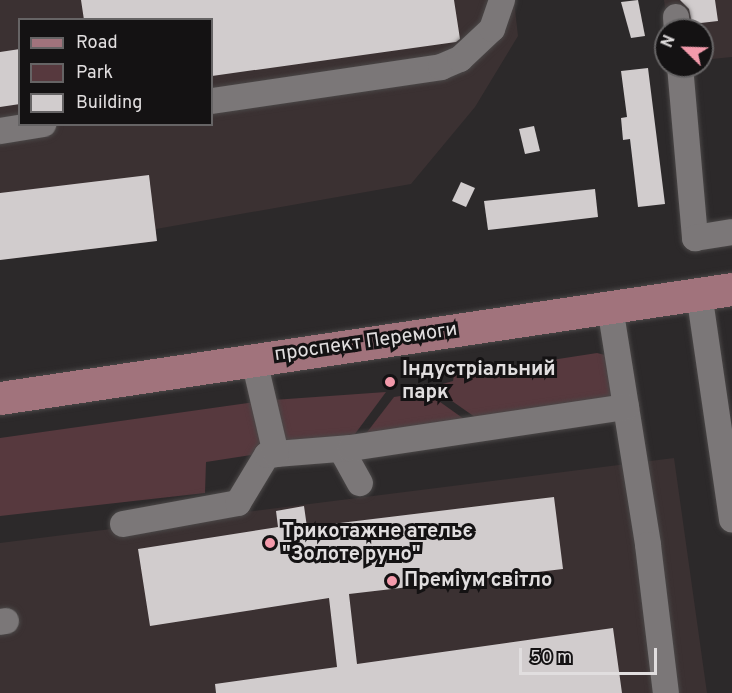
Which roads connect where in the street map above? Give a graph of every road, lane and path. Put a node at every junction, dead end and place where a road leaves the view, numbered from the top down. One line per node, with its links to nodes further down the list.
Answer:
1 (502, 0): 3 (lane)
2 (682, 78): 6 (lane)
3 (213, 101)
4 (29, 126): 5 (lane)
5 (0, 130)
6 (732, 232)
7 (732, 289): 8 (main road, проспект Перемоги)
8 (699, 293): 9 (main road, проспект Перемоги); 16 (lane)
9 (610, 307): 10 (main road, проспект Перемоги); 12 (lane)
10 (254, 360): 11 (main road, проспект Перемоги); 14 (lane)
11 (0, 398)
12 (626, 407): 13 (lane); 18 (lane)
13 (341, 449): 14 (lane); 15 (lane)
14 (276, 454): 17 (lane)
15 (360, 483)
16 (732, 520)
17 (123, 524)
18 (666, 693)

